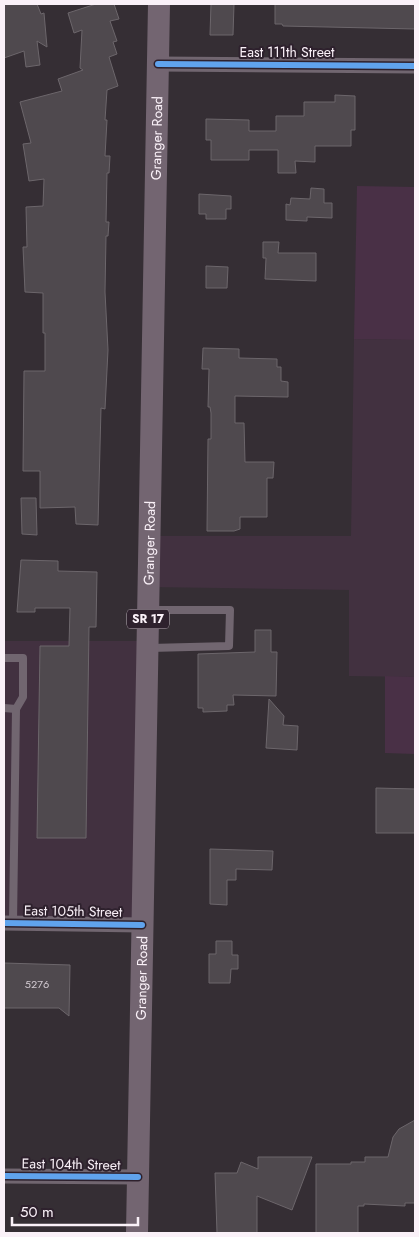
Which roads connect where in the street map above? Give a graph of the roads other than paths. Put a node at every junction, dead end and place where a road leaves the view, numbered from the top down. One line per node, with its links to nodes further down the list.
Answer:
1 (159, 4): 2 (main road, Granger Road / SR 17)
2 (158, 64): 3 (street, East 111th Street); 4 (main road, Granger Road / SR 17)
3 (415, 66)
4 (148, 610): 5 (main road, Granger Road / SR 17); 5 (lane)
5 (148, 648): 12 (main road, Granger Road / SR 17)
6 (4, 658): 8 (lane)
7 (4, 708): 8 (lane)
8 (16, 709): 10 (lane)
9 (4, 900): 10 (lane)
10 (14, 900): 11 (lane)
11 (9, 923): 12 (street, East 105th Street)
12 (142, 925): 14 (main road, Granger Road / SR 17)
13 (4, 1176): 14 (street, East 104th Street)
14 (138, 1177): 15 (main road, Granger Road / SR 17)
15 (137, 1233)

